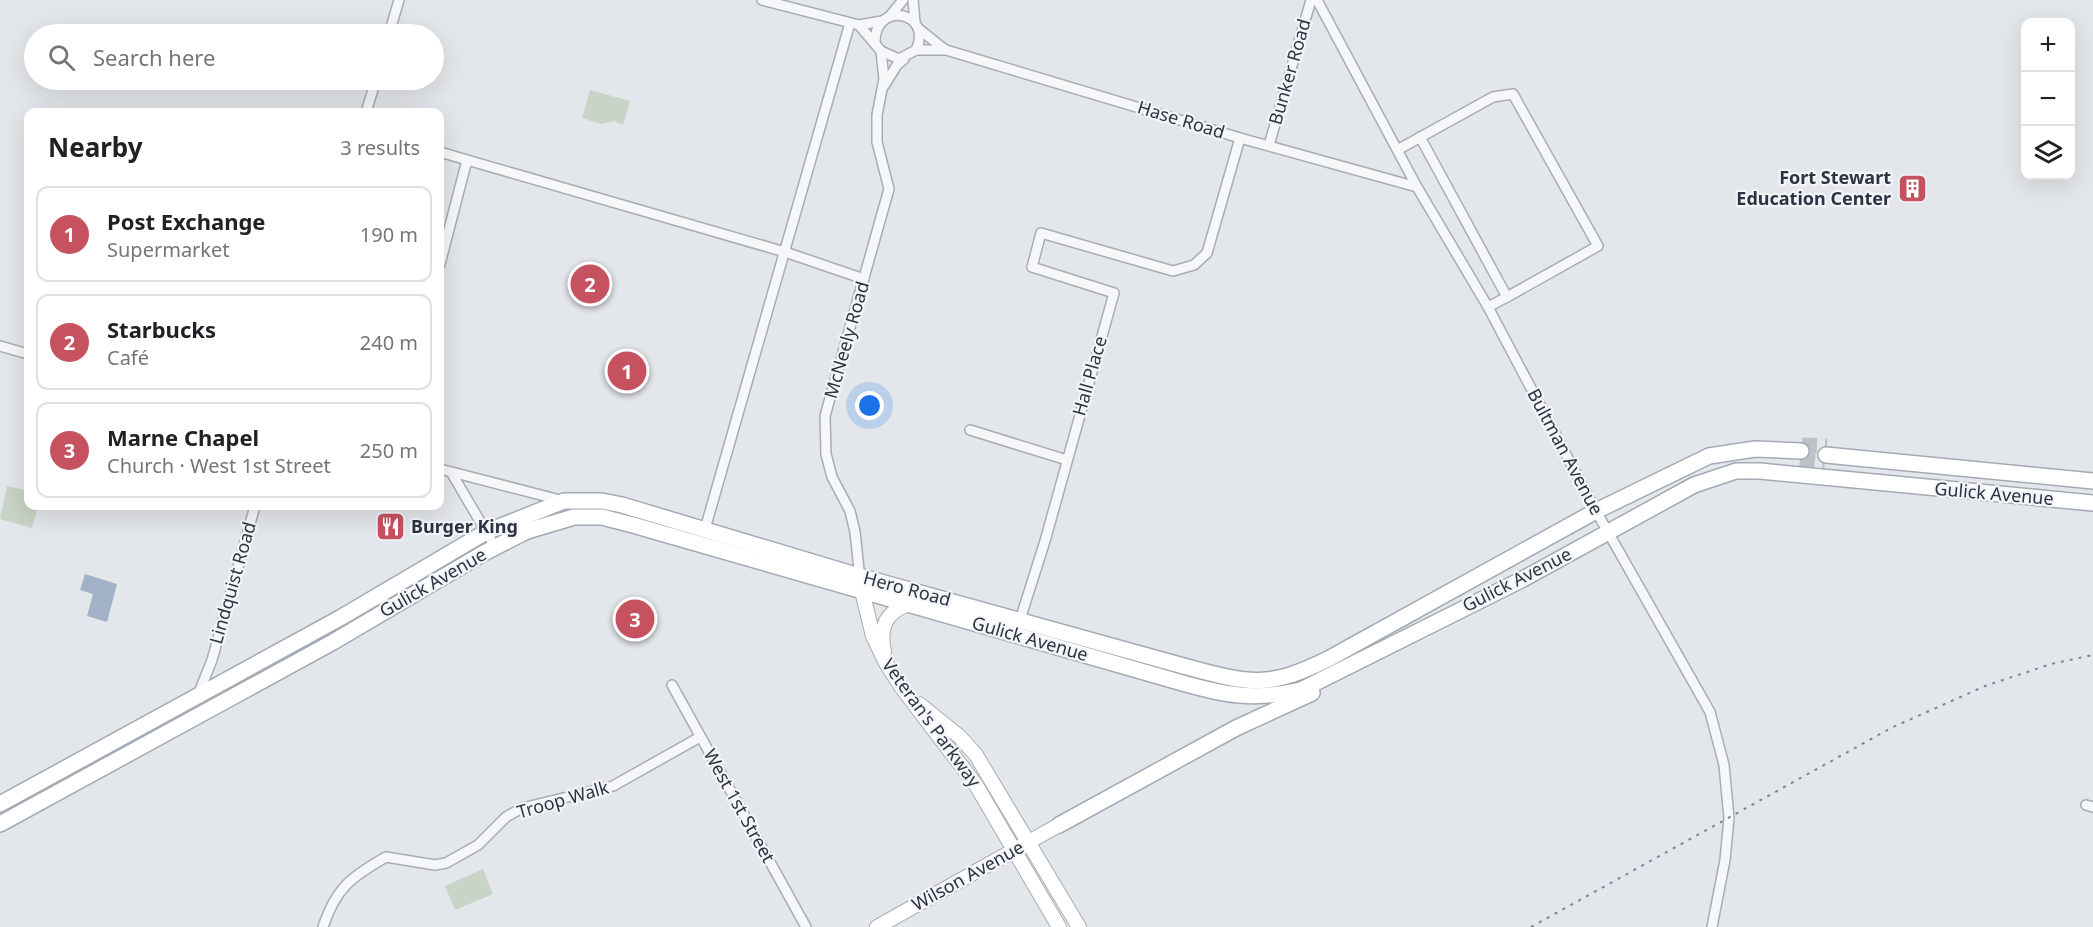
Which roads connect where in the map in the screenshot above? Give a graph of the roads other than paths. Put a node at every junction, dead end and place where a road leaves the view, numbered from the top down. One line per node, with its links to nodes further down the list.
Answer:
1 (399, 0): 8 (street)
2 (762, 0): 9 (street)
3 (903, 0): 7 (street)
4 (913, 0): 10 (street)
5 (1311, 0): 21 (street, Bunker Road)
6 (1317, 0): 22 (street, Bultman Avenue)
7 (886, 19): 9 (street); 10 (street); 11 (street)
8 (392, 24)
9 (855, 24): 11 (street); 27 (street)
10 (917, 25): 12 (street); 13 (street)
11 (875, 41): 14 (street)
12 (916, 50): 13 (street); 15 (street)
13 (946, 50): 20 (street, Hase Road)
14 (881, 51): 15 (street); 16 (street)
15 (905, 58): 16 (street)
16 (883, 88): 28 (street, McNeely Road)
17 (373, 90): 18 (street)
18 (367, 108)
19 (1420, 137): 22 (street); 29 (street); 29 (street)
20 (1240, 138): 21 (street, Hase Road); 36 (street, Hall Place)
21 (1269, 145): 25 (street, Hase Road)
22 (1398, 149): 25 (street, Bultman Avenue)
23 (444, 153): 24 (street)
24 (468, 160): 26 (street); 27 (street)
25 (1417, 187): 30 (street, Bultman Avenue)
26 (444, 249)
27 (785, 252): 28 (street); 44 (street)
28 (864, 279): 48 (street, McNeely Road)
29 (1507, 297): 30 (street)
30 (1488, 307): 43 (street, Bultman Avenue)
31 (0, 346): 32 (street)
32 (24, 353)
33 (970, 430): 36 (street)
34 (1798, 451): 43 (main road, Hero Road)
35 (1826, 454): 39 (main road)
36 (1067, 460): 50 (street, Hall Place)
37 (444, 470): 38 (street)
38 (451, 472): 40 (street); 45 (street)
39 (2093, 482)
40 (564, 501): 44 (main road, Hero Road); 45 (main road, Gulick Avenue)
41 (2093, 503): 46 (main road, Gulick Avenue)
42 (254, 510): 52 (street, Lindquist Road)
43 (1596, 511): 46 (street, Bultman Avenue); 50 (main road, Hero Road)
44 (705, 529): 48 (main road, Hero Road)
45 (486, 532): 47 (street); 54 (main road, Gulick Avenue)
46 (1608, 532): 51 (main road, Gulick Avenue); 69 (street, Bultman Avenue)
47 (495, 547): 48 (main road, Gulick Avenue); 60 (main road, Gulick Avenue)
48 (861, 583): 49 (main road, Gulick Avenue); 50 (main road, Hero Road); 53 (main road, Veteran's Parkway)
49 (909, 604): 51 (main road, Gulick Avenue); 53 (main road)
50 (1020, 620)
51 (1390, 645): 61 (main road)
52 (212, 660): 54 (street, Lindquist Road); 56 (street, Lindquist Road)
53 (886, 663): 57 (main road, Veteran's Parkway)
54 (230, 679): 56 (main road, Gulick Avenue)
55 (672, 685): 58 (street, West 1st Street)
56 (197, 697): 59 (main road, Gulick Avenue)
57 (910, 697): 62 (main road); 63 (main road, Veteran's Parkway)
58 (700, 737): 64 (street, Troop Walk); 65 (street, West 1st Street)
59 (0, 804)
60 (0, 824)
61 (1059, 825): 62 (main road, Wilson Avenue)
62 (1030, 842): 63 (main road, Wilson Avenue); 68 (main road)
63 (1015, 851): 66 (main road, Wilson Avenue); 67 (main road, Veteran's Parkway)
64 (323, 927)
65 (806, 927)
66 (877, 927)
67 (1059, 927)
68 (1079, 927)
69 (1712, 927)

